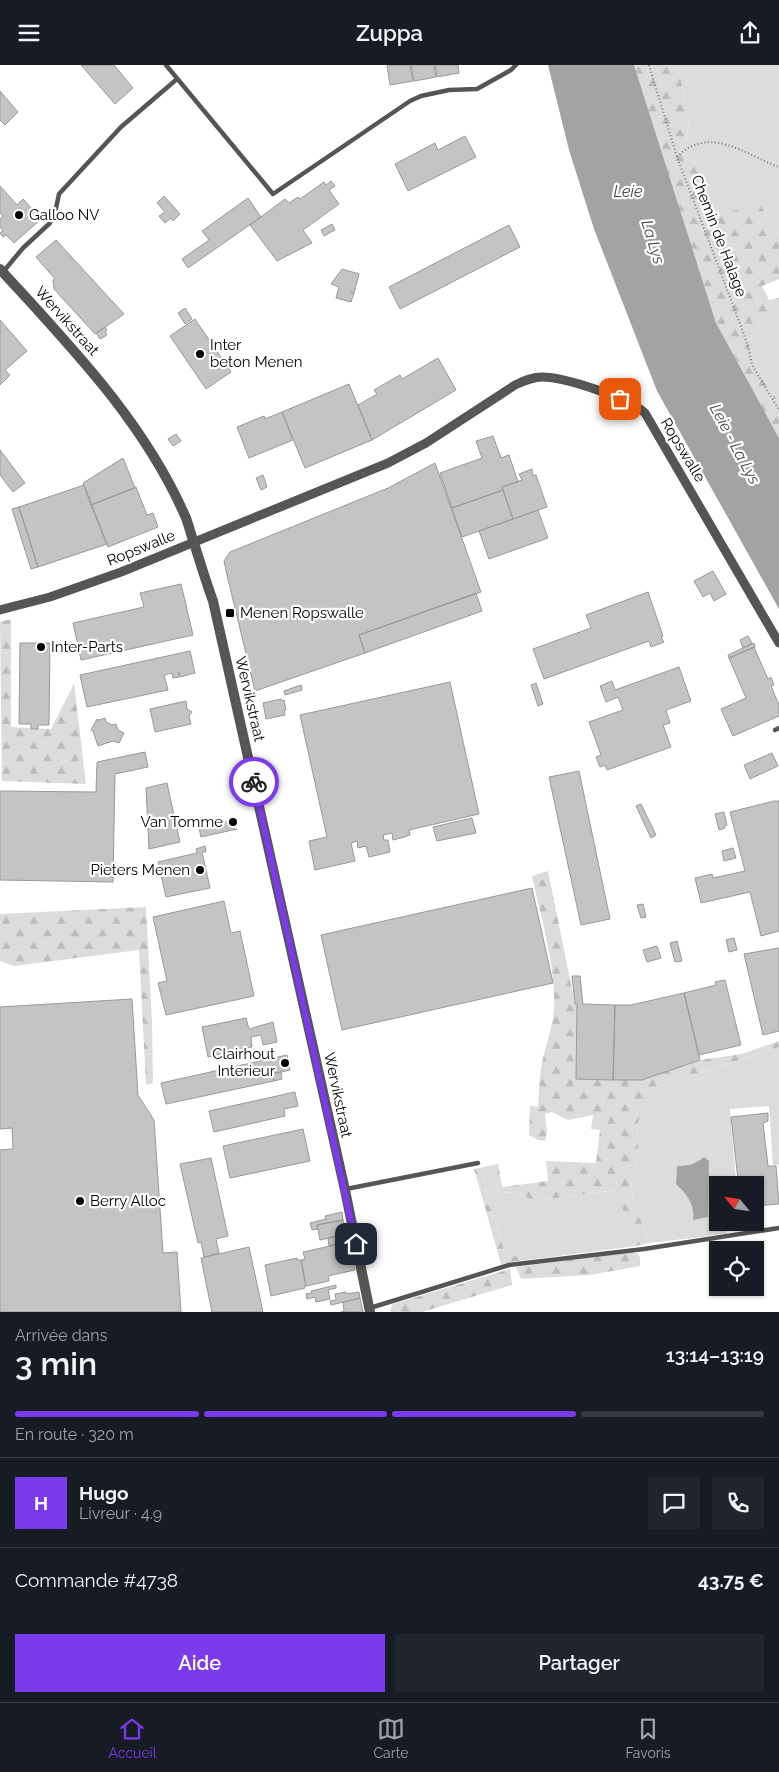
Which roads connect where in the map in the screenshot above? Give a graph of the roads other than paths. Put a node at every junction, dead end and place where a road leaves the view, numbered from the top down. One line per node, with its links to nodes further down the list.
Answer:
1 (166, 65): 3 (lane)
2 (516, 65): 3 (lane)
3 (177, 79): 4 (lane)
4 (2, 270): 5 (street, Wervikstraat)
5 (193, 541): 6 (street, Ropswalle); 7 (street, Ropswalle); 9 (street, Wervikstraat)
6 (0, 610)
7 (779, 643)
8 (478, 1163): 9 (lane)
9 (345, 1190): 11 (street, Wervikstraat)
10 (779, 1228): 11 (lane)
11 (370, 1310)

